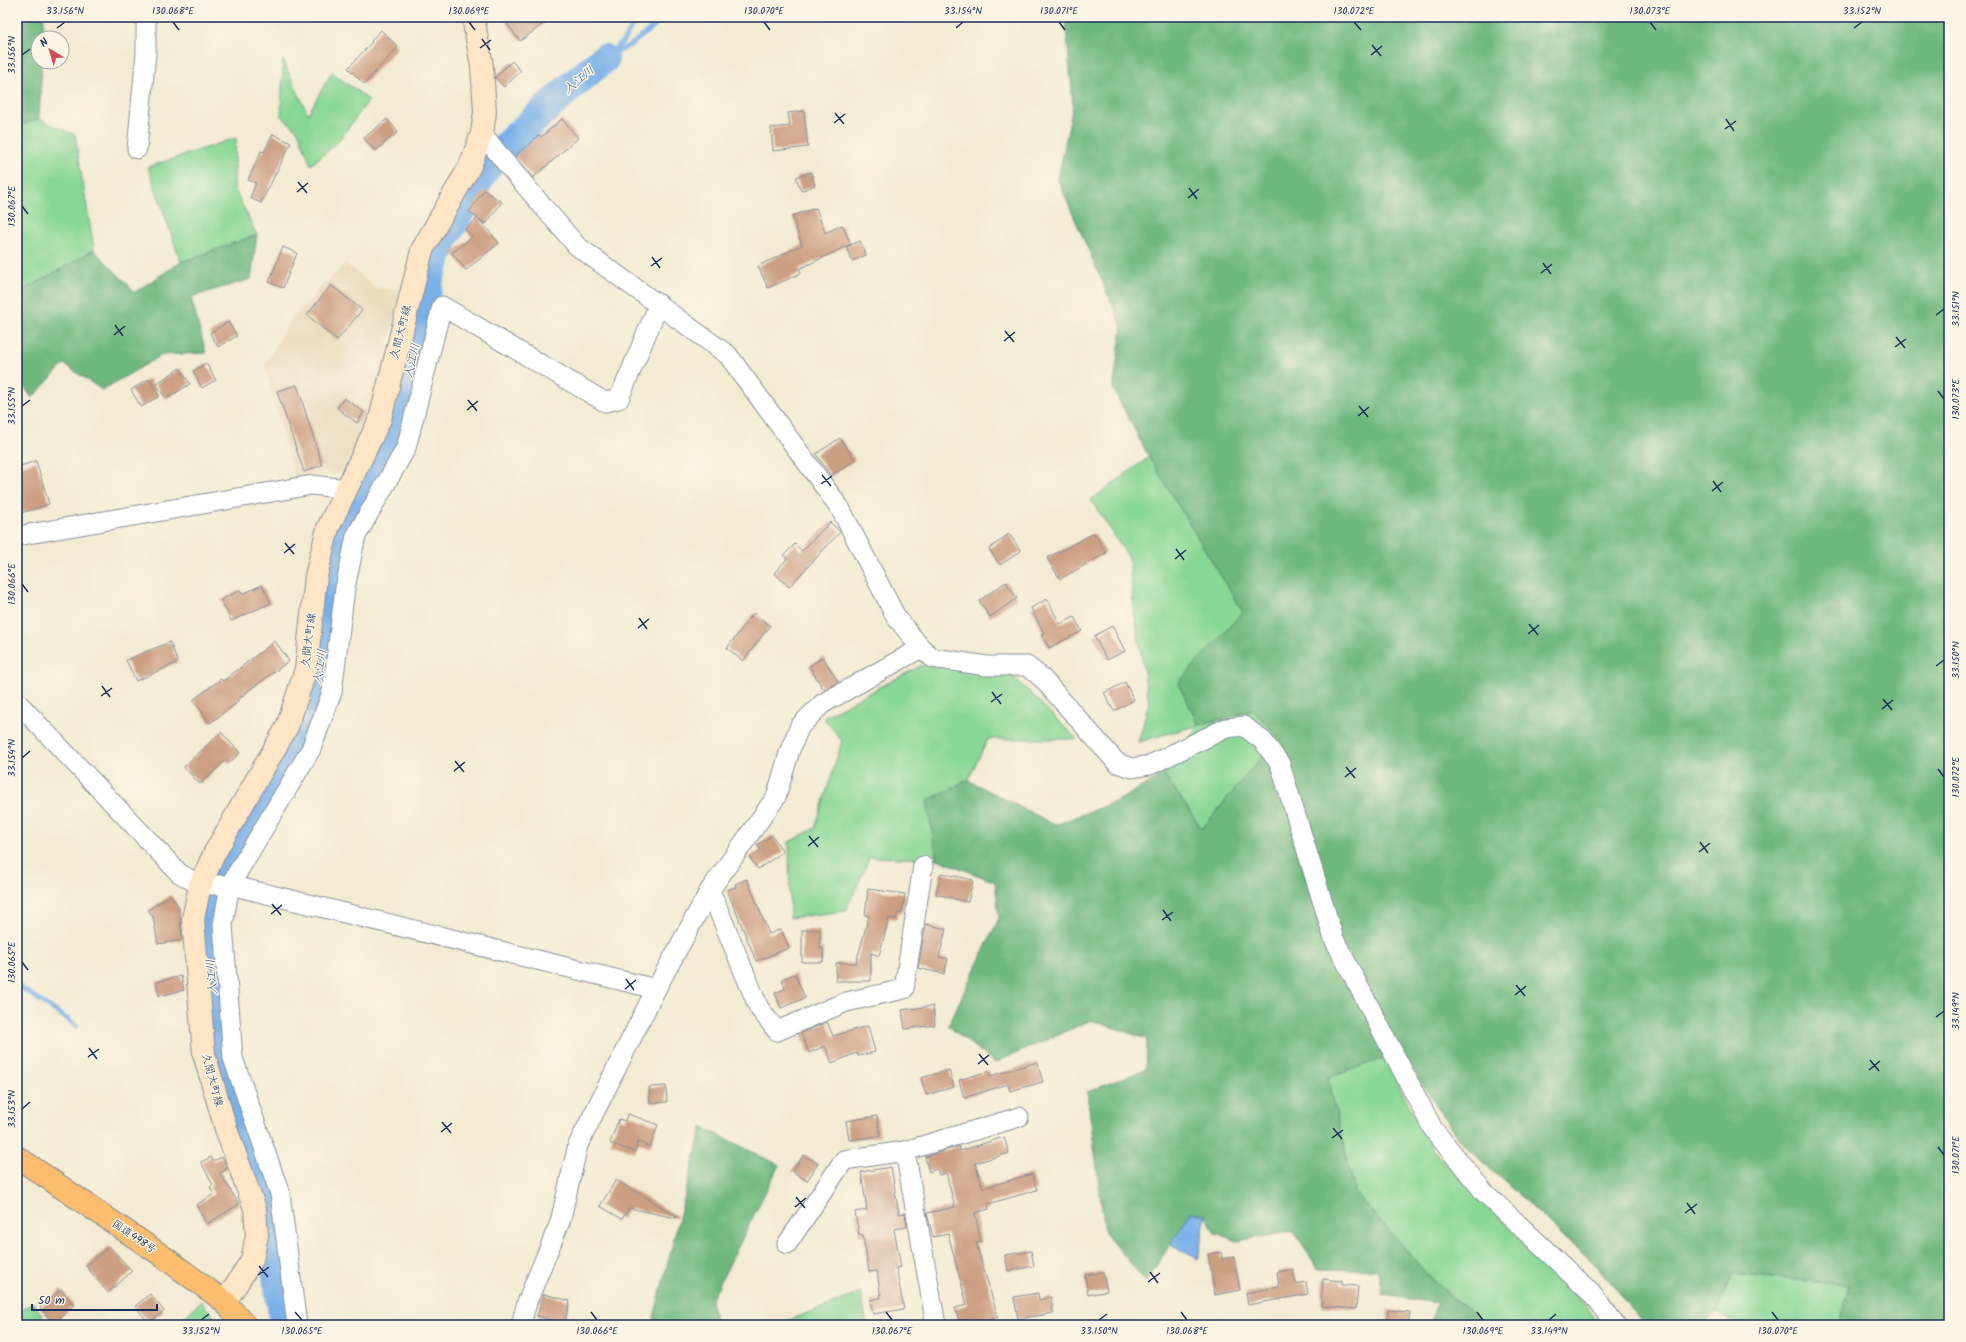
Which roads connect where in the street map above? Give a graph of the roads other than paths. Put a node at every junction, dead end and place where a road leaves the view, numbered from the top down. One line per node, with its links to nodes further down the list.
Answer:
1 (146, 17): 4 (street)
2 (473, 17): 3 (main road, 久間大町線)
3 (493, 147): 5 (street); 6 (main road, 久間大町線)
4 (137, 149)
5 (658, 304): 8 (street); 12 (street)
6 (346, 489): 7 (street); 11 (main road, 久間大町線)
7 (17, 536)
8 (921, 648): 13 (street); 24 (street)
9 (17, 702): 11 (street)
10 (923, 866): 13 (street)
11 (200, 885): 12 (street); 19 (main road, 久間大町線)
12 (230, 885): 14 (street); 21 (street)
13 (710, 890): 14 (street)
14 (656, 989): 22 (street)
15 (1019, 1117): 16 (street)
16 (905, 1151): 18 (street); 23 (street)
17 (17, 1157): 19 (highway, 国道498号)
18 (787, 1244)
19 (226, 1302): 20 (highway, 国道498号)
20 (245, 1325)
21 (297, 1325)
22 (521, 1325)
23 (936, 1325)
24 (1616, 1325)

